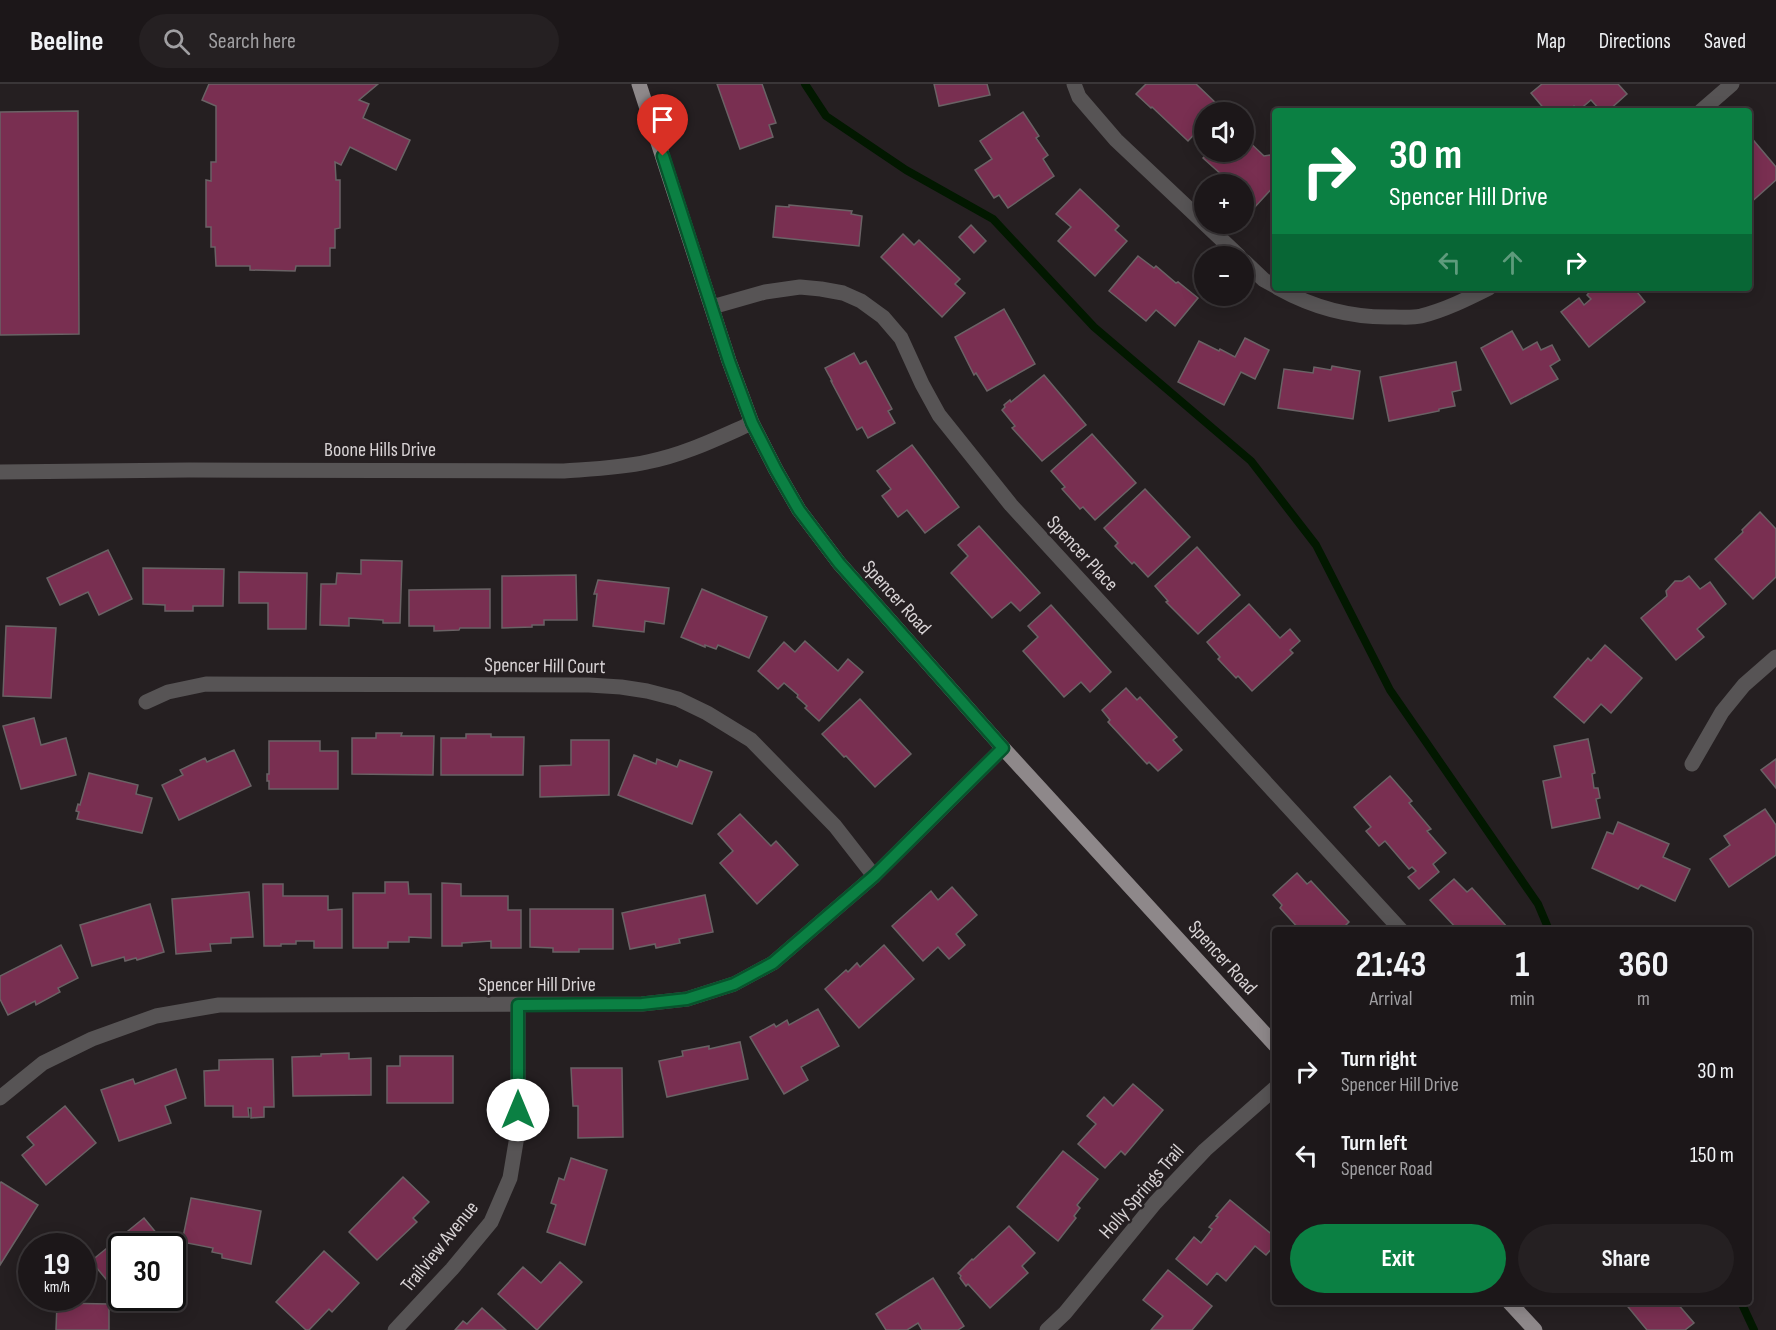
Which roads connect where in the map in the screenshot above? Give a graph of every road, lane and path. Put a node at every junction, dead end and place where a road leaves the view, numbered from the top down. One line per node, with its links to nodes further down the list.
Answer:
1 (639, 84): 10 (main road, Spencer Road)
2 (1074, 84): 5 (street)
3 (1732, 84): 4 (street)
4 (1704, 108)
5 (1228, 246)
6 (1254, 270): 7 (street)
7 (1272, 284)
8 (1284, 291): 9 (street)
9 (1482, 291)
10 (712, 307): 11 (main road, Spencer Road); 18 (street, Spencer Place)
11 (752, 423): 12 (street, Boone Hills Drive); 15 (main road, Spencer Road)
12 (0, 472)
13 (1776, 657): 16 (street)
14 (146, 702): 17 (street, Spencer Hill Court)
15 (1003, 748): 17 (street, Spencer Hill Drive); 20 (main road, Spencer Road)
16 (1692, 764)
17 (874, 876): 19 (street, Spencer Hill Drive)
18 (1398, 927)
19 (518, 1005): 22 (street, Spencer Hill Drive); 24 (street, Trailview Avenue)
20 (1272, 1042)
21 (1272, 1091): 25 (street, Holly Springs Trail)
22 (0, 1098)
23 (1512, 1305): 26 (main road)
24 (395, 1330)
25 (1047, 1330)
26 (1534, 1330)

